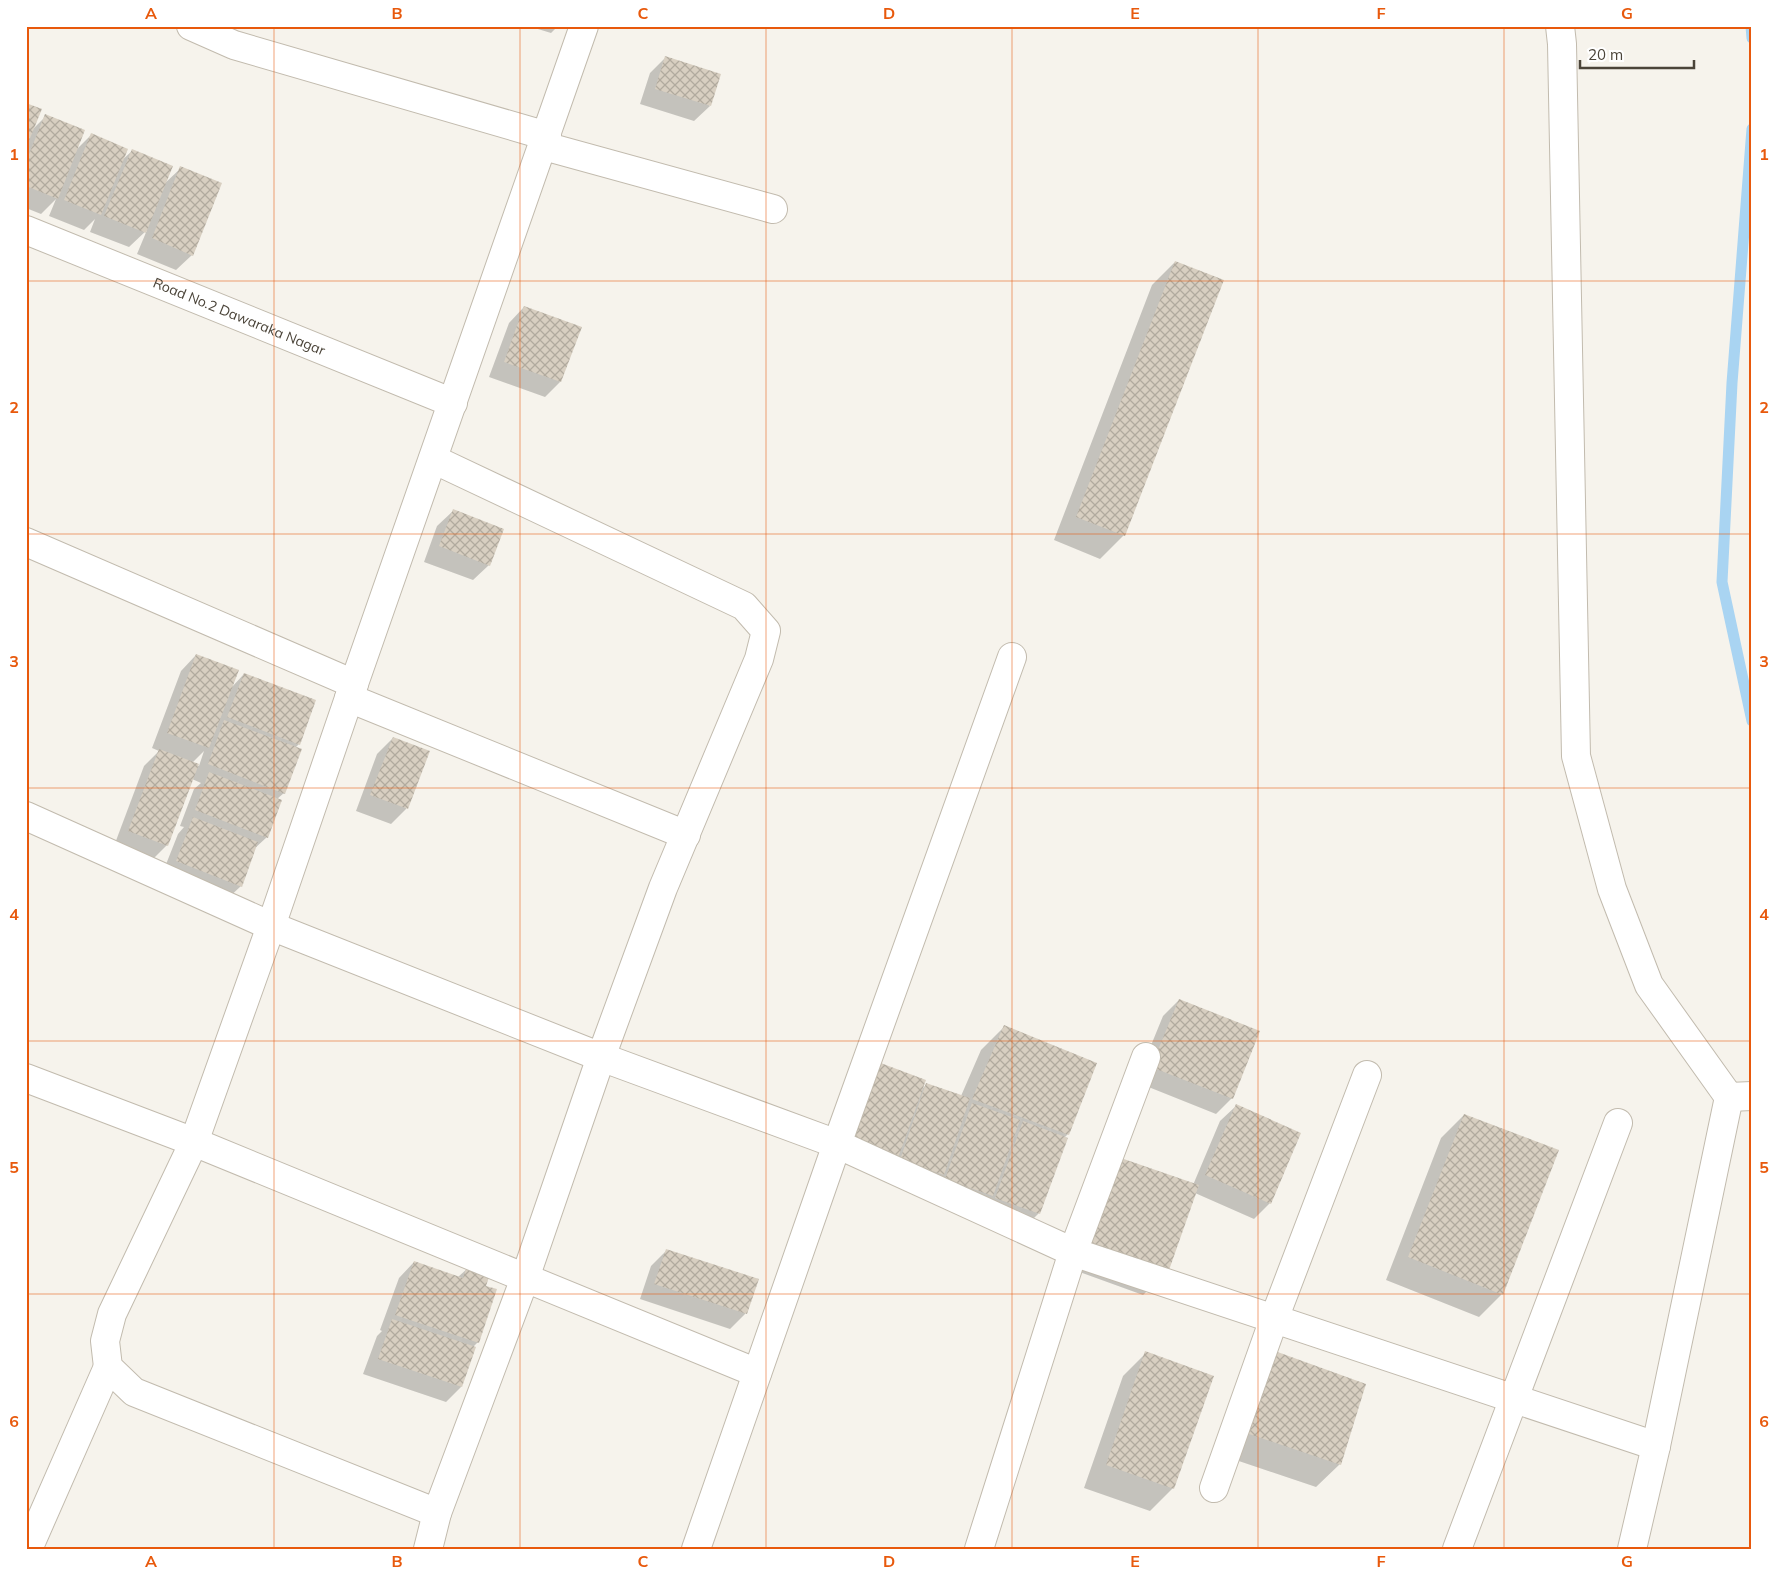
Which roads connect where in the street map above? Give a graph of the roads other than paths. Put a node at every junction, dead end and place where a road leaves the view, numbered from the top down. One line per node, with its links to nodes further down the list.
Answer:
1 (191, 26): 4 (street)
2 (584, 26): 4 (street)
3 (1560, 26): 19 (street)
4 (545, 141): 5 (street); 7 (street)
5 (773, 209)
6 (26, 230): 7 (street, Road No.2 Dawaraka Nagar)
7 (454, 403): 8 (street)
8 (433, 459): 11 (street); 13 (street)
9 (26, 542): 11 (street)
10 (1012, 657): 22 (street)
11 (352, 691): 13 (street); 14 (street)
12 (26, 816): 14 (street)
13 (686, 835): 15 (street)
14 (272, 926): 15 (street); 21 (street)
15 (602, 1057): 22 (street); 24 (street)
16 (1146, 1057): 23 (street)
17 (1367, 1075): 25 (street)
18 (26, 1078): 21 (street)
19 (1740, 1096): 29 (street)
20 (1618, 1123): 28 (street)
21 (194, 1142): 24 (street); 26 (street)
22 (837, 1144): 23 (street); 27 (street)
23 (1073, 1252): 25 (street); 35 (street)
24 (525, 1278): 27 (street); 31 (street)
25 (1274, 1319): 28 (street); 30 (street)
26 (108, 1367): 31 (street); 32 (street)
27 (757, 1373): 34 (street)
28 (1514, 1399): 29 (street); 36 (street)
29 (1656, 1446): 37 (street)
30 (1214, 1488)
31 (437, 1513): 33 (street)
32 (28, 1549)
33 (428, 1549)
34 (696, 1549)
35 (980, 1549)
36 (1456, 1549)
37 (1632, 1549)

